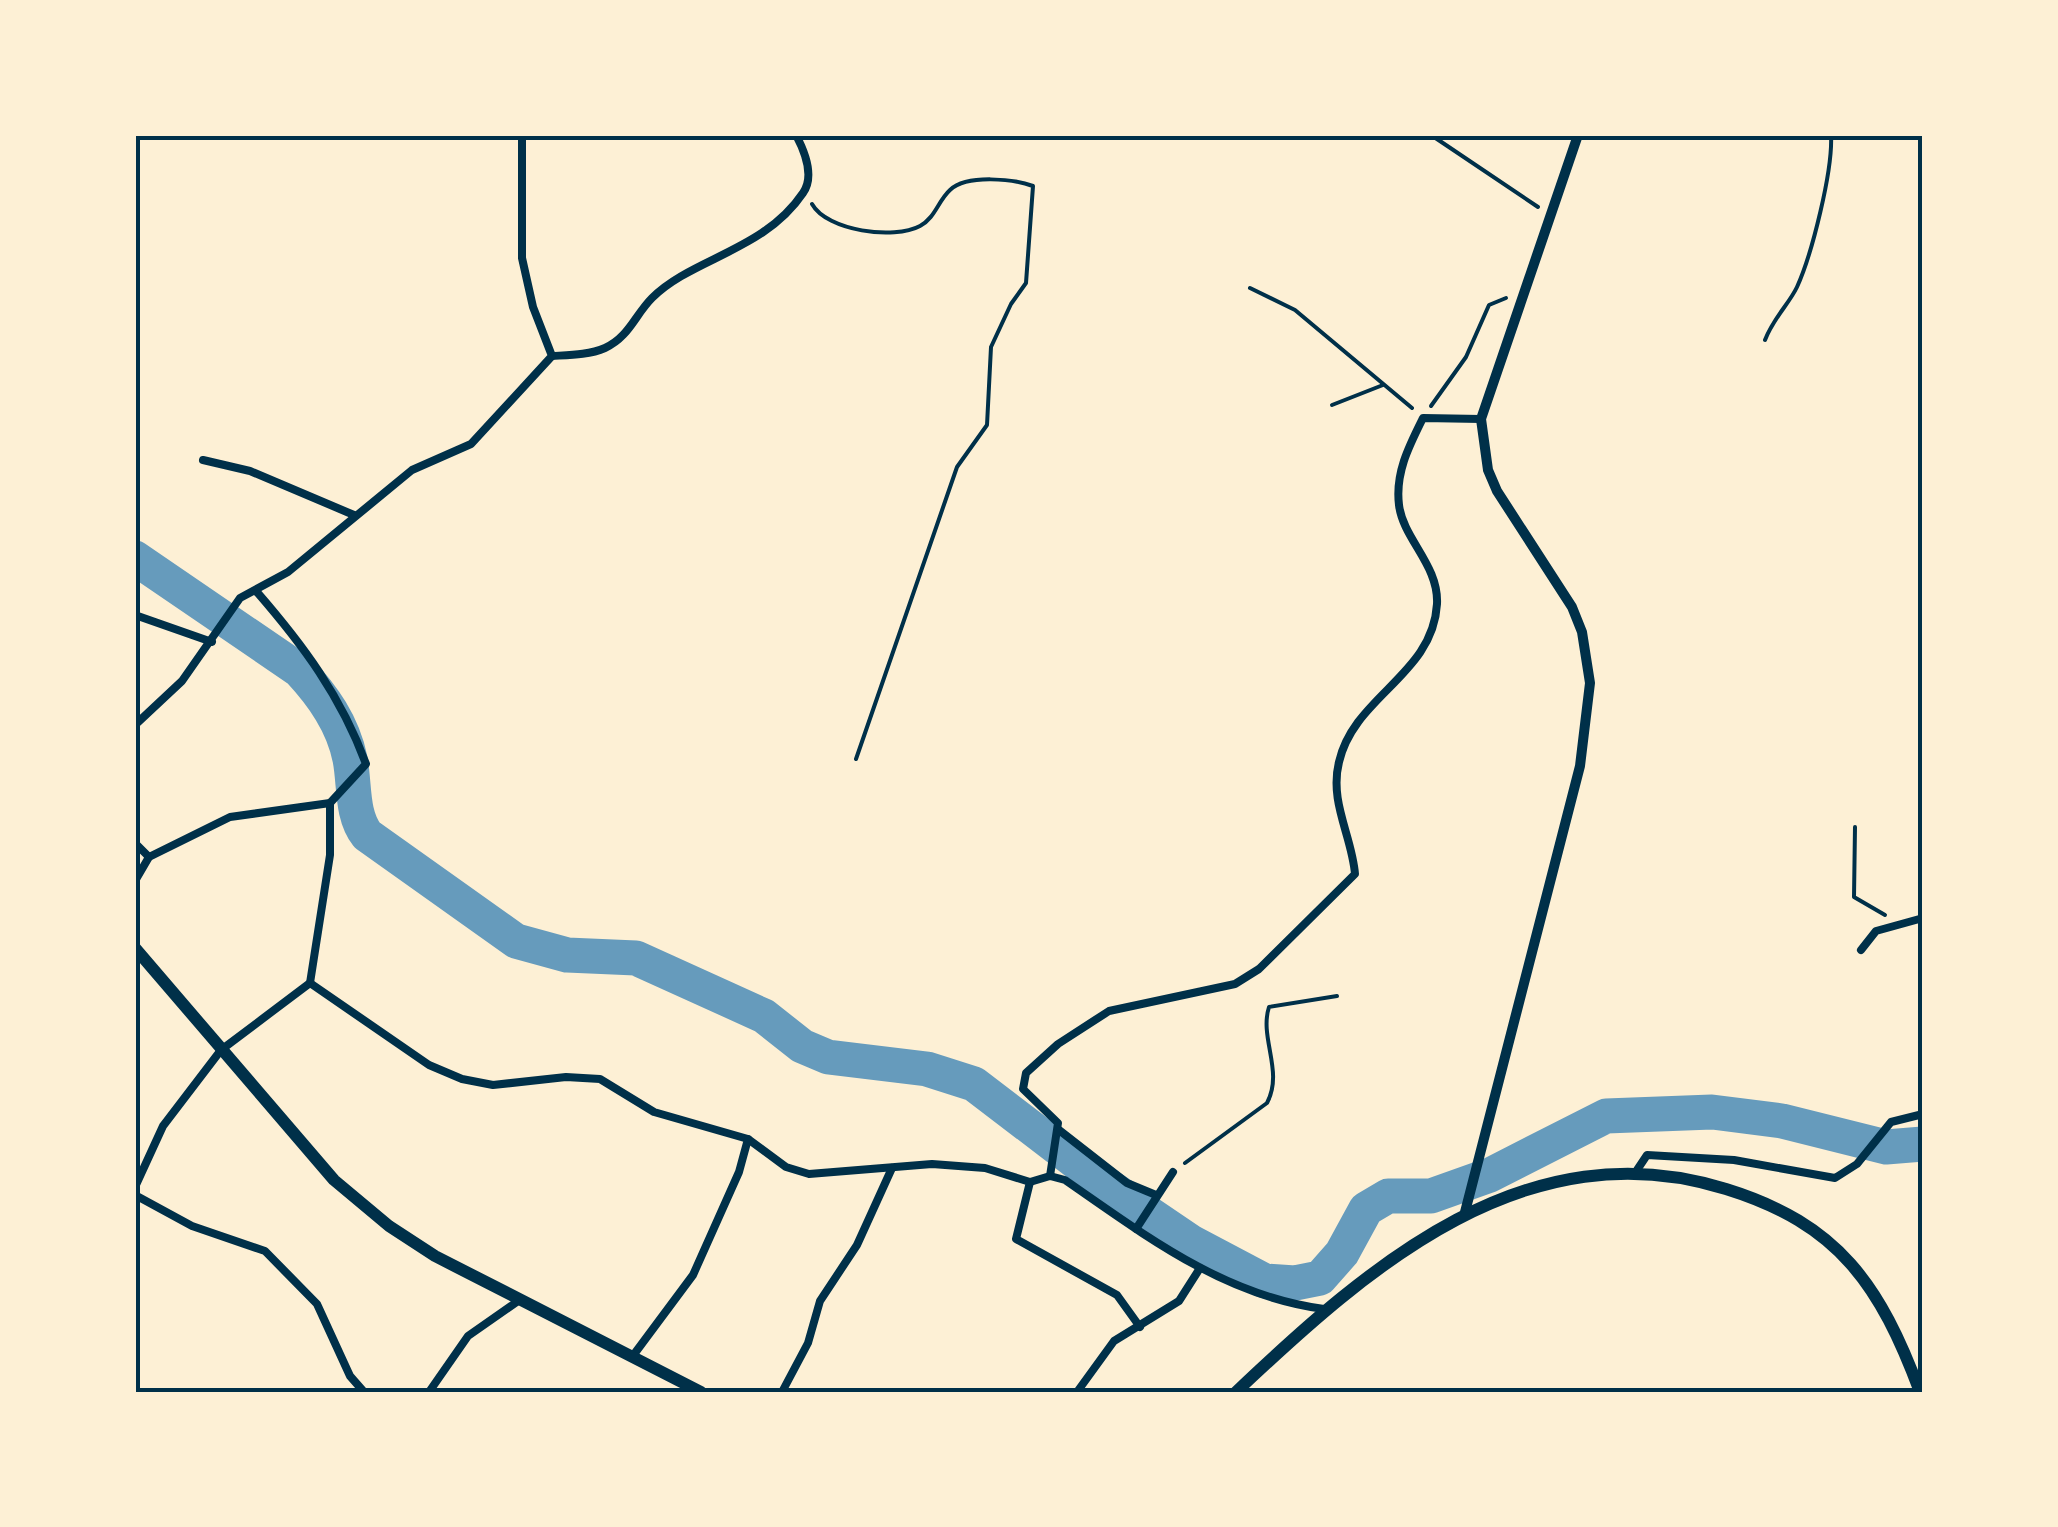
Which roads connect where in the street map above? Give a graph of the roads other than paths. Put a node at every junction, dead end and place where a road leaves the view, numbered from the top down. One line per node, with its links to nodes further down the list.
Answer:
1 (522, 135): 4 (street)
2 (796, 135): 4 (street)
3 (1578, 135): 5 (street)
4 (552, 356): 7 (street)
5 (1480, 418): 22 (street); 32 (street)
6 (203, 460): 7 (street)
7 (354, 515): 8 (street)
8 (256, 591): 10 (street); 12 (street)
9 (135, 614): 10 (street)
10 (212, 642): 11 (street)
11 (135, 725)
12 (330, 803): 14 (street); 19 (street)
13 (135, 843): 14 (street)
14 (149, 857): 15 (street)
15 (135, 880)
16 (1923, 918): 18 (street)
17 (135, 948): 20 (main road)
18 (1861, 950)
19 (310, 983): 20 (street); 23 (street)
20 (221, 1050): 29 (street); 35 (main road)
21 (1923, 1114): 25 (street)
22 (1059, 1130): 27 (street); 30 (street)
23 (748, 1139): 24 (street); 38 (street)
24 (892, 1168): 28 (street); 42 (street)
25 (1637, 1170): 32 (main road); 45 (main road)
26 (1173, 1172): 30 (street)
27 (1050, 1176): 28 (street); 33 (street)
28 (1030, 1182): 37 (street)
29 (135, 1187)
30 (1156, 1194): 33 (street)
31 (135, 1195): 39 (street)
32 (1464, 1216): 36 (main road)
33 (1136, 1229): 34 (street)
34 (1200, 1268): 36 (street); 37 (street)
35 (521, 1299): 38 (main road); 40 (street)
36 (1324, 1309): 44 (main road)
37 (1140, 1327): 43 (street)
38 (632, 1357): 41 (main road)
39 (364, 1392)
40 (429, 1392)
41 (701, 1392)
42 (782, 1392)
43 (1077, 1392)
44 (1236, 1392)
45 (1920, 1392)

